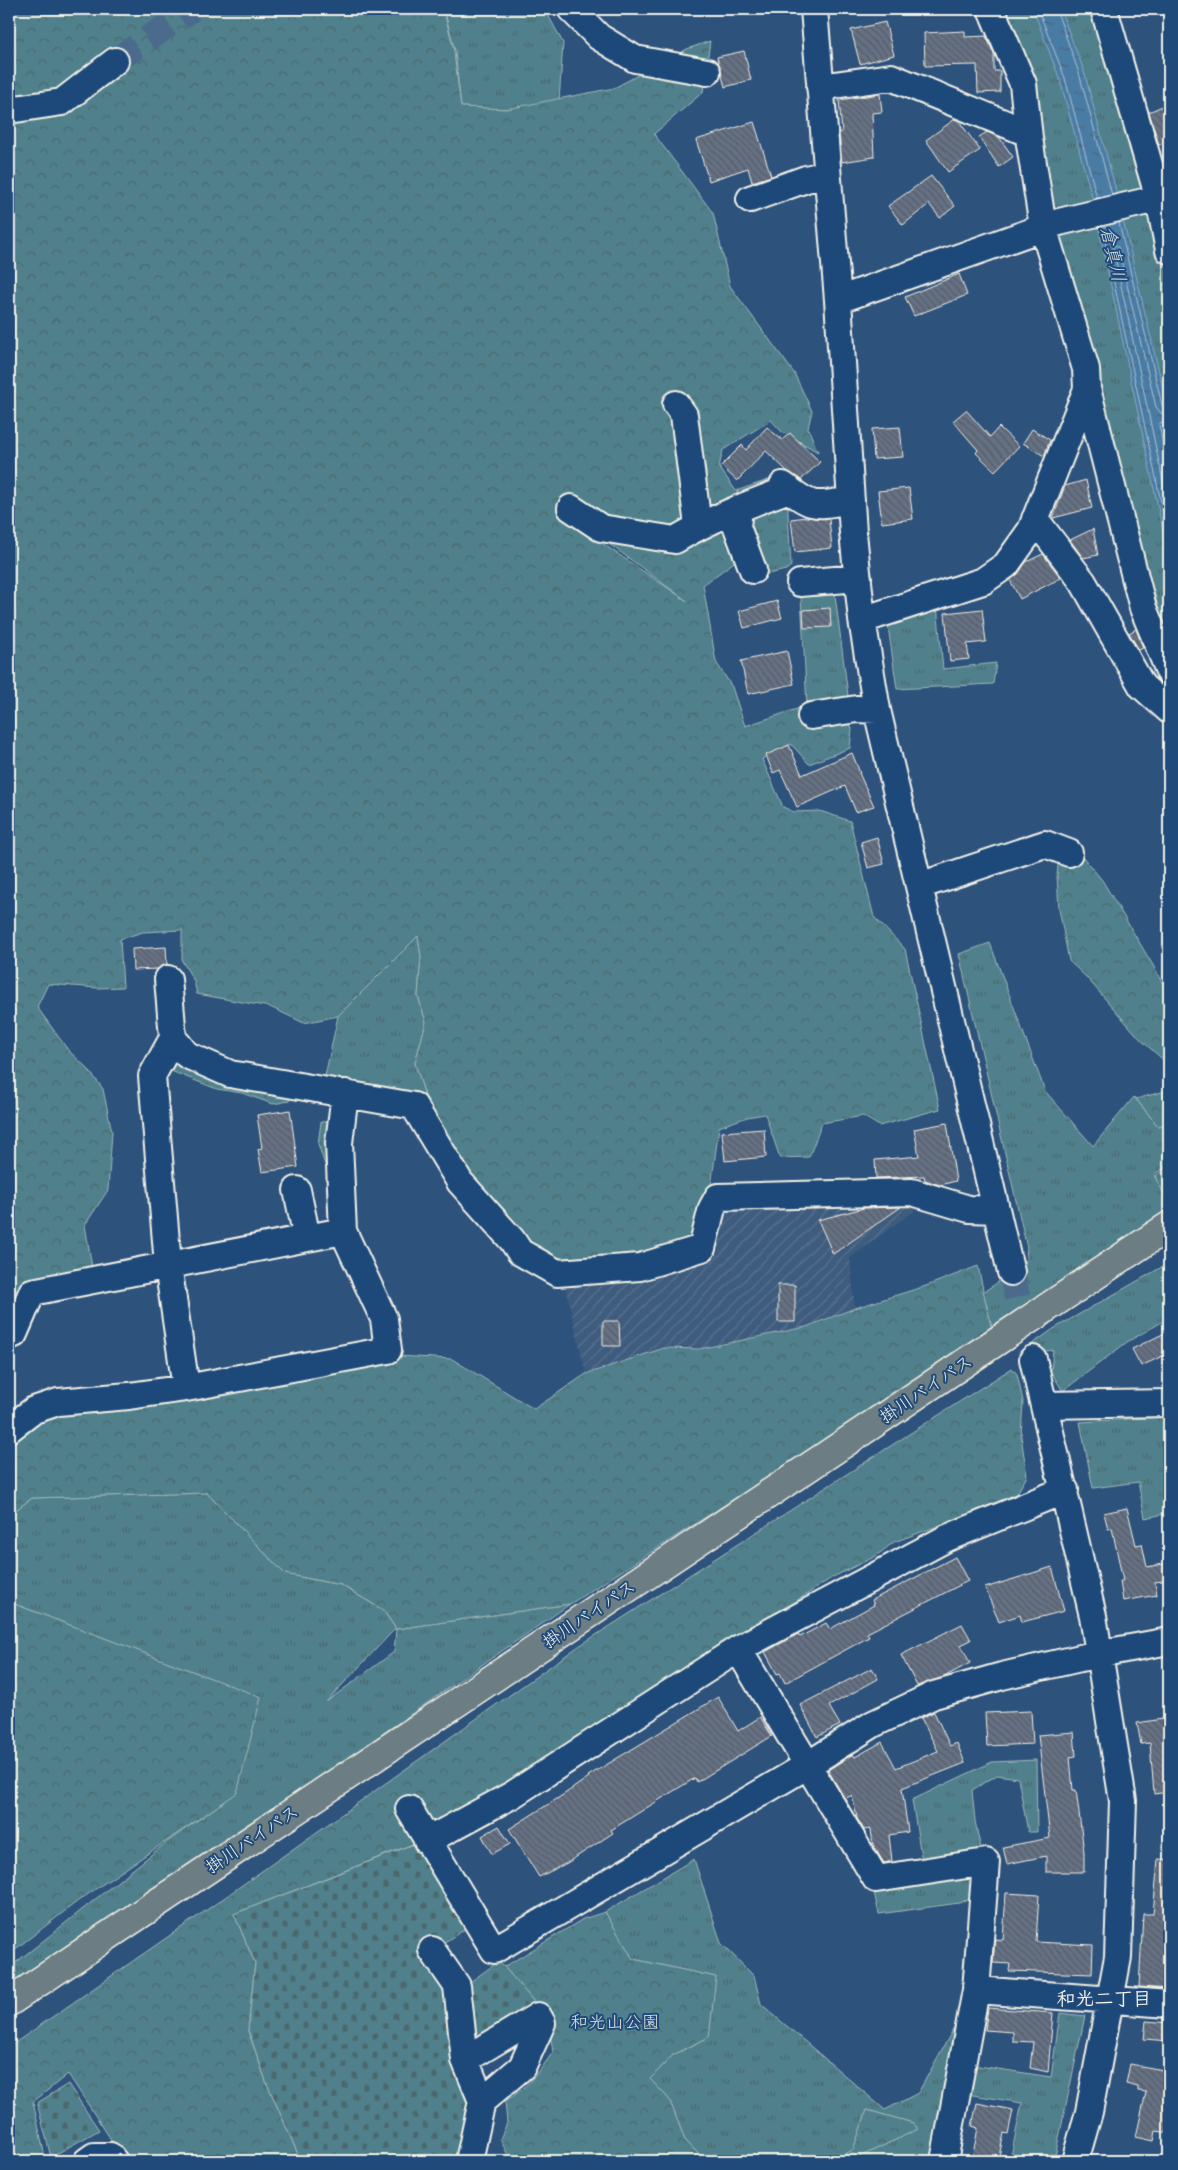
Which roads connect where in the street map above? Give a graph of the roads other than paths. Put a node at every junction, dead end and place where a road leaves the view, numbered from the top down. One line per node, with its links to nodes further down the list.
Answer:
1 (571, 9): 6 (street)
2 (814, 9): 7 (street)
3 (991, 9): 9 (street)
4 (1104, 9): 11 (street)
5 (115, 61): 8 (street)
6 (707, 72)
7 (820, 87): 9 (street); 10 (street)
8 (9, 110)
9 (1028, 132): 13 (street)
10 (828, 174): 12 (street); 15 (street)
11 (1160, 198): 13 (street); 14 (street)
12 (750, 199)
13 (1051, 224): 15 (street); 16 (street)
14 (1169, 250)
15 (838, 300): 18 (street)
16 (1087, 389): 21 (street); 27 (street)
17 (676, 404): 22 (street)
18 (851, 500): 20 (street); 24 (street)
19 (571, 508): 22 (street)
20 (739, 508): 22 (street); 23 (street)
21 (1035, 519): 26 (street); 29 (street)
22 (698, 526)
23 (754, 570)
24 (858, 578): 25 (street); 26 (street)
25 (800, 583)
26 (862, 620): 28 (street)
27 (1169, 671)
28 (878, 710): 30 (street); 32 (street)
29 (1169, 710)
30 (811, 716)
31 (1069, 853): 32 (street)
32 (919, 886): 37 (street)
33 (168, 980): 34 (street)
34 (173, 1038): 35 (street); 41 (street)
35 (346, 1094): 37 (street); 39 (street)
36 (297, 1190): 40 (street)
37 (996, 1210): 42 (street)
38 (1169, 1226): 59 (highway, 掛川バイパス)
39 (344, 1231): 40 (street); 45 (street)
40 (307, 1238): 41 (street)
41 (168, 1265): 43 (street); 45 (street)
42 (1011, 1272)
43 (9, 1336)
44 (1032, 1359): 47 (street)
45 (186, 1388): 48 (street)
46 (1169, 1403): 47 (street)
47 (1044, 1405): 49 (street)
48 (9, 1429)
49 (1065, 1490): 51 (street); 52 (street)
50 (1169, 1641): 52 (street)
51 (738, 1649): 53 (street); 55 (street)
52 (1098, 1654): 53 (street); 58 (street)
53 (808, 1765): 55 (street); 57 (street)
54 (409, 1809): 55 (street)
55 (427, 1841)
56 (432, 1950): 61 (street)
57 (976, 1990): 58 (street); 66 (street)
58 (1111, 2000): 60 (street); 67 (street)
59 (9, 2002)
60 (1169, 2004)
61 (465, 2060): 62 (street); 62 (street)
62 (482, 2102): 65 (street)
63 (87, 2161): 64 (street)
64 (114, 2161)
65 (469, 2161)
66 (944, 2161)
67 (1074, 2161)

